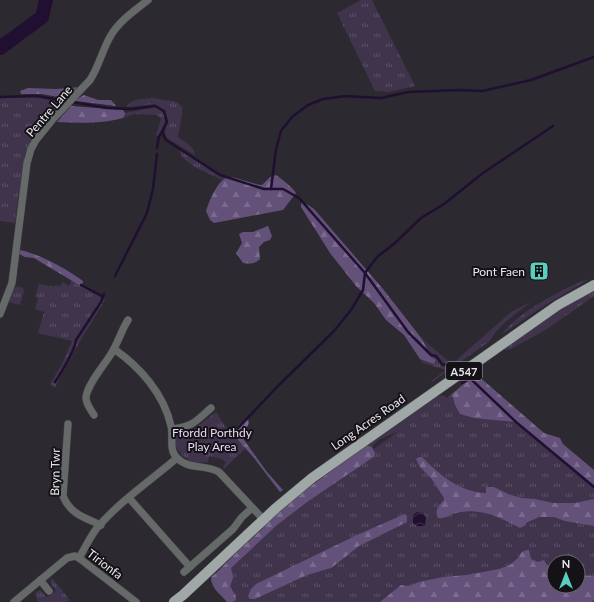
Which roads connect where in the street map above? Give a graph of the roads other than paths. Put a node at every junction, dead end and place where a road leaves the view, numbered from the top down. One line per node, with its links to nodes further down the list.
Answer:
1 (148, 0): 3 (street, Pentre Lane)
2 (594, 285): 13 (main road, Long Acres Road / A547)
3 (1, 308)
4 (128, 320): 5 (street)
5 (114, 349): 7 (street); 9 (street)
6 (211, 408): 9 (street)
7 (94, 414)
8 (68, 424): 14 (street, Bryn Twr)
9 (172, 429): 10 (street)
10 (177, 458): 11 (street); 12 (street)
11 (129, 498): 14 (street); 16 (street)
12 (252, 508): 13 (street); 16 (street)
13 (263, 519): 22 (main road, Long Acres Road / A547)
14 (101, 525): 15 (street)
15 (79, 558): 18 (street, Tirionfa); 21 (street, Tirionfa)
16 (190, 567): 17 (street)
17 (184, 572)
18 (40, 580): 19 (street); 20 (street, Tirionfa)
19 (49, 591)
20 (14, 602)
21 (136, 602)
22 (174, 602)

